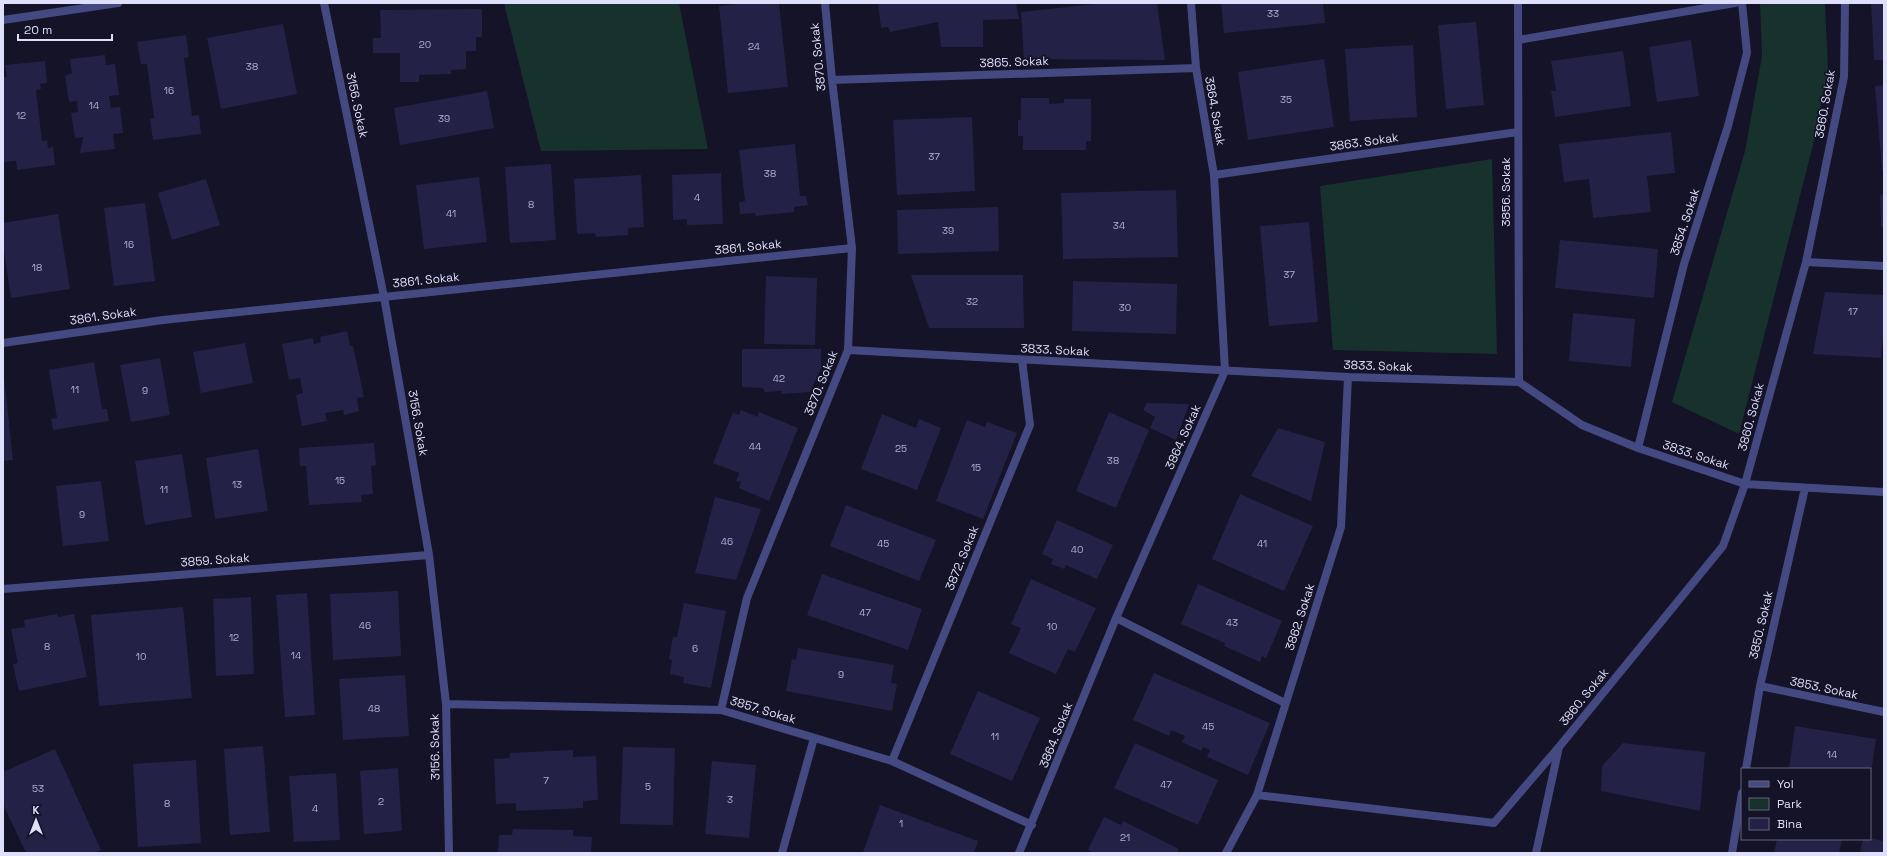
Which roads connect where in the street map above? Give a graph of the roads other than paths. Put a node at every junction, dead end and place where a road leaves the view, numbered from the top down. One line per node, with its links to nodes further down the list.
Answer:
1 (118, 3): 9 (street)
2 (324, 3): 18 (street, 3156. Sokak)
3 (825, 3): 12 (street, 3870. Sokak)
4 (1191, 3): 11 (street, 3864. Sokak)
5 (1518, 3): 10 (street, 3856. Sokak)
6 (1735, 3): 10 (street)
7 (1742, 3): 25 (street, 3854. Sokak)
8 (1845, 3): 16 (street, 3860. Sokak)
9 (3, 20)
10 (1518, 40): 13 (street, 3856. Sokak)
11 (1196, 68): 12 (street, 3865. Sokak); 14 (street, 3864. Sokak)
12 (832, 80): 15 (street, 3870. Sokak)
13 (1518, 132): 14 (street, 3863. Sokak); 24 (street, 3856. Sokak)
14 (1214, 175): 22 (street, 3864. Sokak)
15 (852, 248): 18 (street, 3861. Sokak); 20 (street, 3870. Sokak)
16 (1806, 262): 17 (street); 26 (street, 3860. Sokak)
17 (1884, 266)
18 (384, 297): 19 (street, 3861. Sokak); 29 (street, 3156. Sokak)
19 (3, 344)
20 (848, 350): 21 (street, 3833. Sokak); 35 (street, 3870. Sokak)
21 (1022, 360): 22 (street, 3833. Sokak); 39 (street, 3872. Sokak)
22 (1225, 371): 23 (street, 3833. Sokak); 31 (street, 3864. Sokak)
23 (1348, 377): 24 (street, 3833. Sokak); 33 (street, 3862. Sokak)
24 (1519, 382): 25 (street, 3833. Sokak)
25 (1638, 448): 26 (street, 3833. Sokak)
26 (1745, 484): 27 (street, 3833. Sokak); 38 (street, 3860. Sokak)
27 (1805, 488): 28 (street, 3833. Sokak); 32 (street, 3850. Sokak)
28 (1884, 492)
29 (429, 555): 30 (street, 3859. Sokak); 34 (street, 3156. Sokak)
30 (3, 589)
31 (1116, 618): 33 (street); 43 (street, 3864. Sokak)
32 (1760, 686): 36 (street, 3853. Sokak); 40 (street, 3850. Sokak)
33 (1285, 703): 41 (street, 3862. Sokak)
34 (446, 704): 35 (street, 3857. Sokak); 44 (street, 3156. Sokak)
35 (721, 710): 37 (street, 3857. Sokak)
36 (1884, 712)
37 (814, 738): 39 (street, 3857. Sokak); 45 (street)
38 (1558, 747): 41 (street); 48 (street, 3860. Sokak)
39 (892, 761): 43 (street, 3857. Sokak)
40 (1746, 768)
41 (1257, 794): 47 (street, 3862. Sokak)
42 (1741, 798): 49 (street)
43 (1032, 825): 46 (street, 3864. Sokak)
44 (449, 853)
45 (782, 853)
46 (1019, 853)
47 (1226, 853)
48 (1536, 853)
49 (1732, 853)

